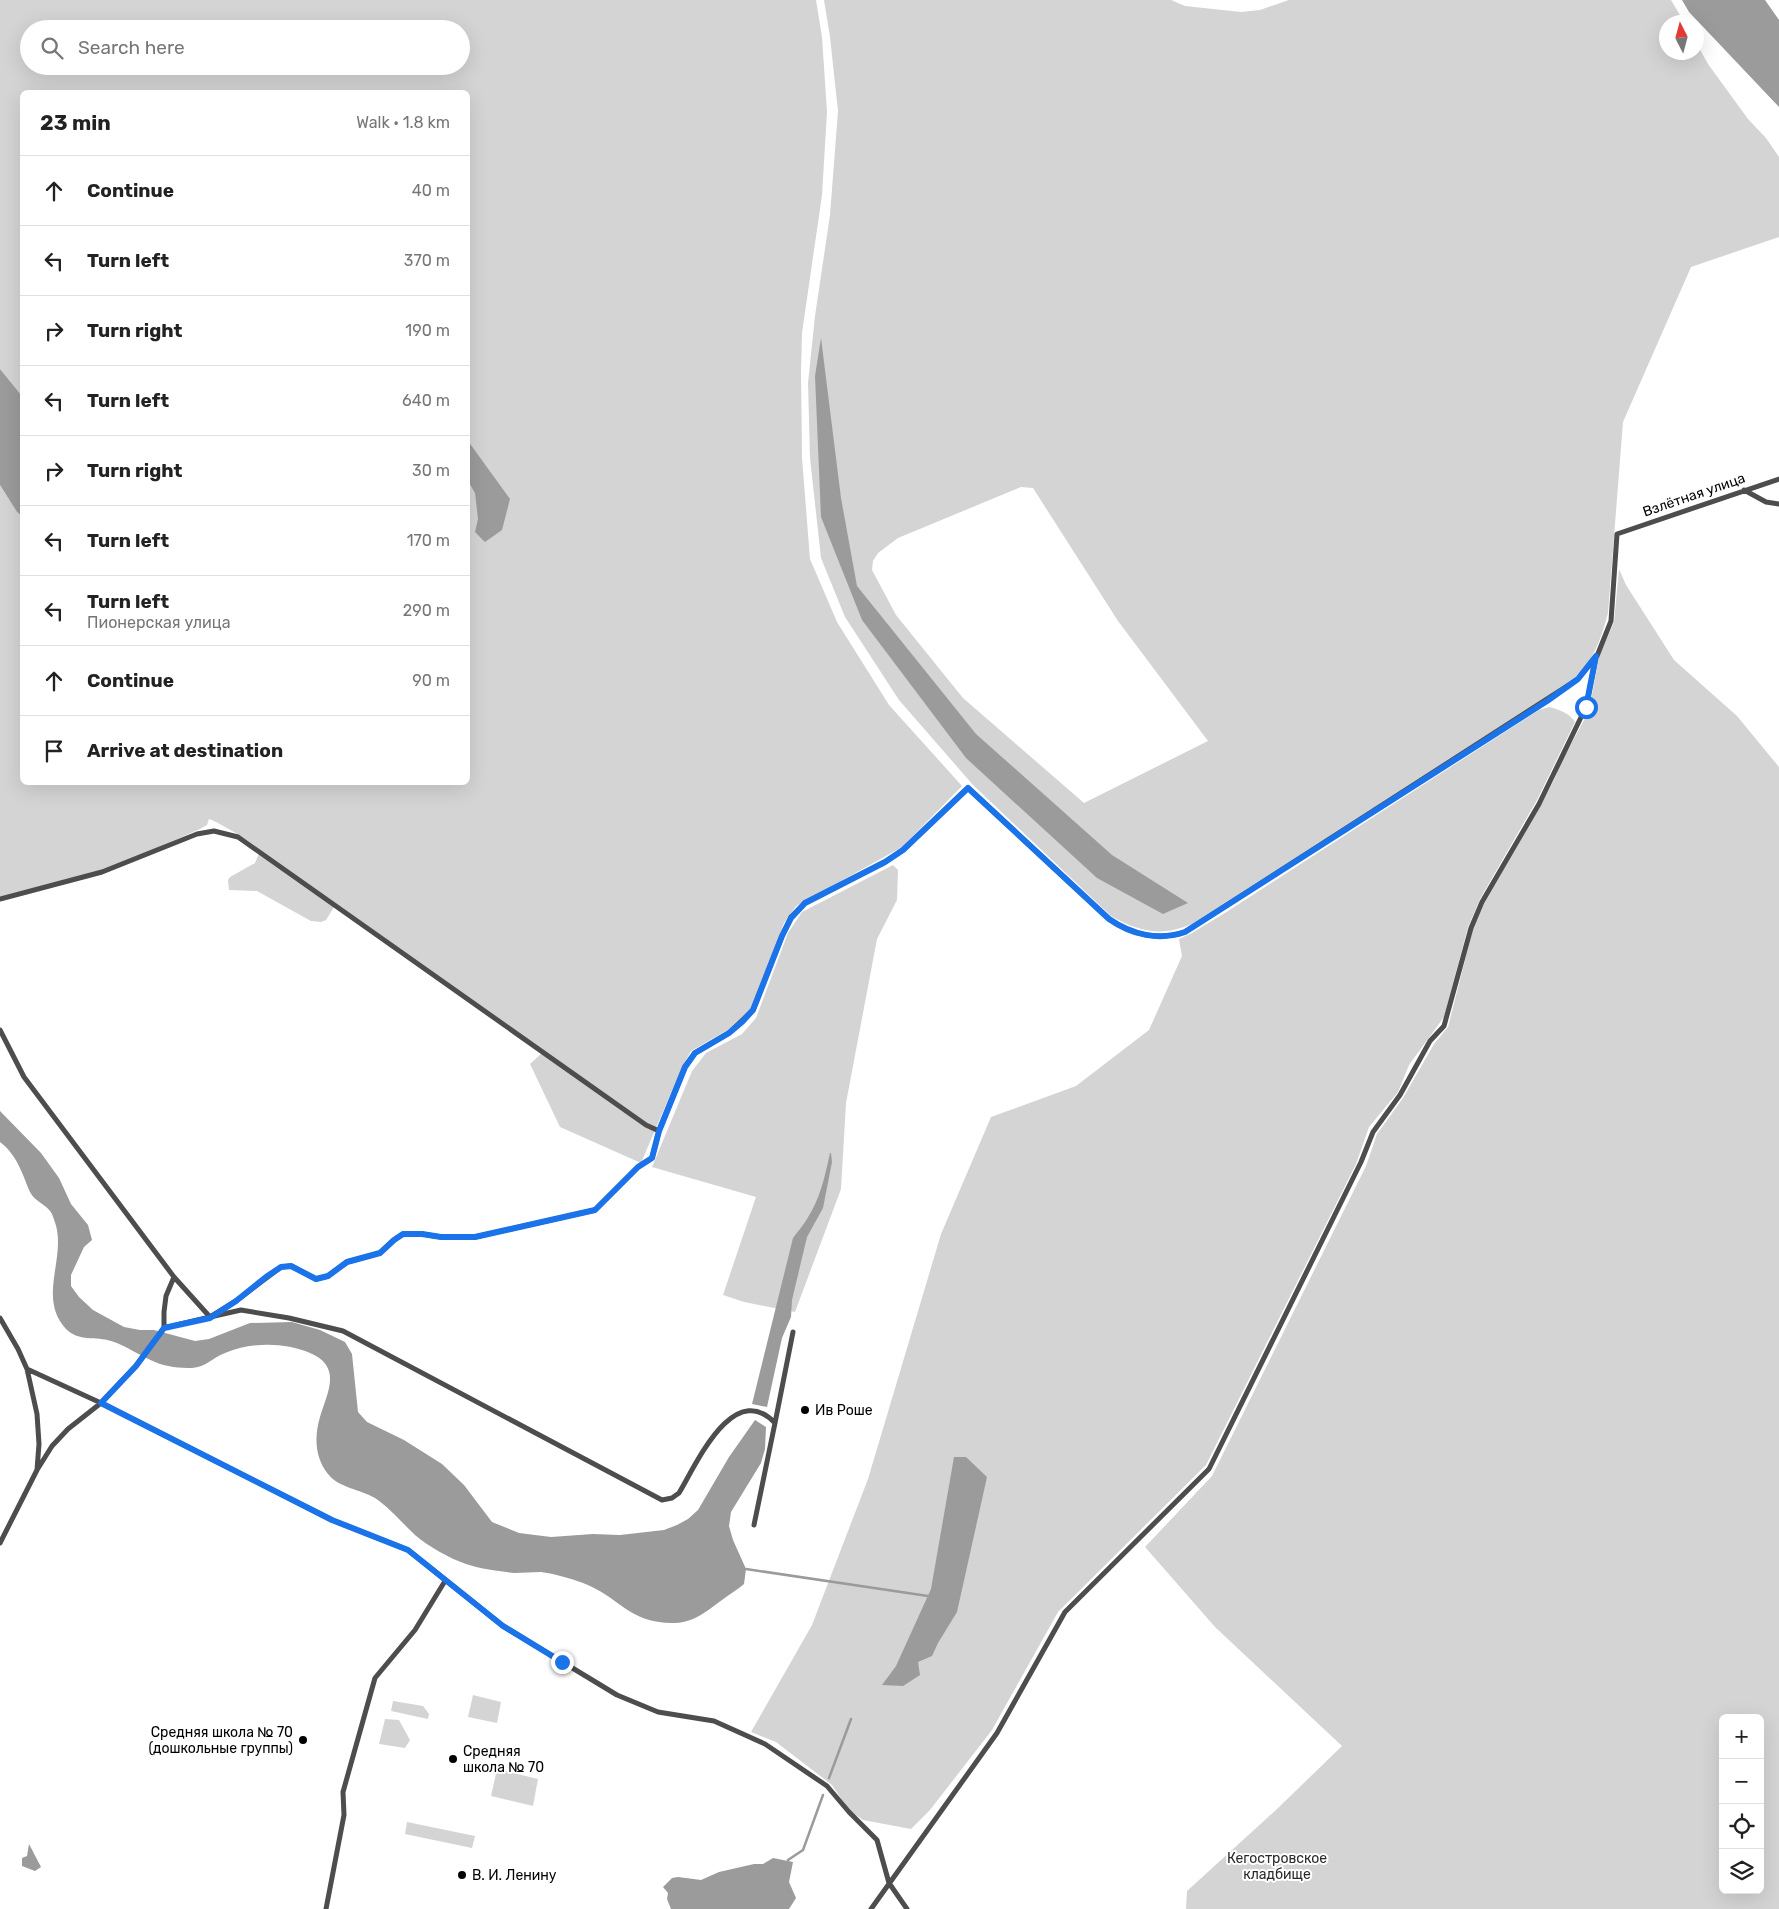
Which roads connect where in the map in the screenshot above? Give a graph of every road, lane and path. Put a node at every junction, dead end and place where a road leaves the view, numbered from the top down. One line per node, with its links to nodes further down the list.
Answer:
1 (1779, 479): 2 (street, Взлётная улица)
2 (1743, 490): 3 (street); 4 (street, Взлётная улица)
3 (1779, 504)
4 (1596, 656): 7 (street); 20 (street)
5 (0, 899): 7 (street)
6 (0, 1030): 8 (street)
7 (659, 1131): 10 (street)
8 (174, 1277): 10 (street); 11 (street)
9 (0, 1318): 13 (street)
10 (210, 1318): 11 (street); 15 (street)
11 (164, 1328): 14 (street)
12 (793, 1332): 15 (street)
13 (27, 1369): 14 (street); 16 (street)
14 (101, 1403): 16 (street); 19 (street)
15 (775, 1424): 17 (street)
16 (37, 1470): 18 (street)
17 (754, 1524)
18 (0, 1543)
19 (446, 1580): 20 (street); 21 (street)
20 (889, 1883): 22 (street); 23 (street)
21 (326, 1909)
22 (871, 1909)
23 (907, 1909)

